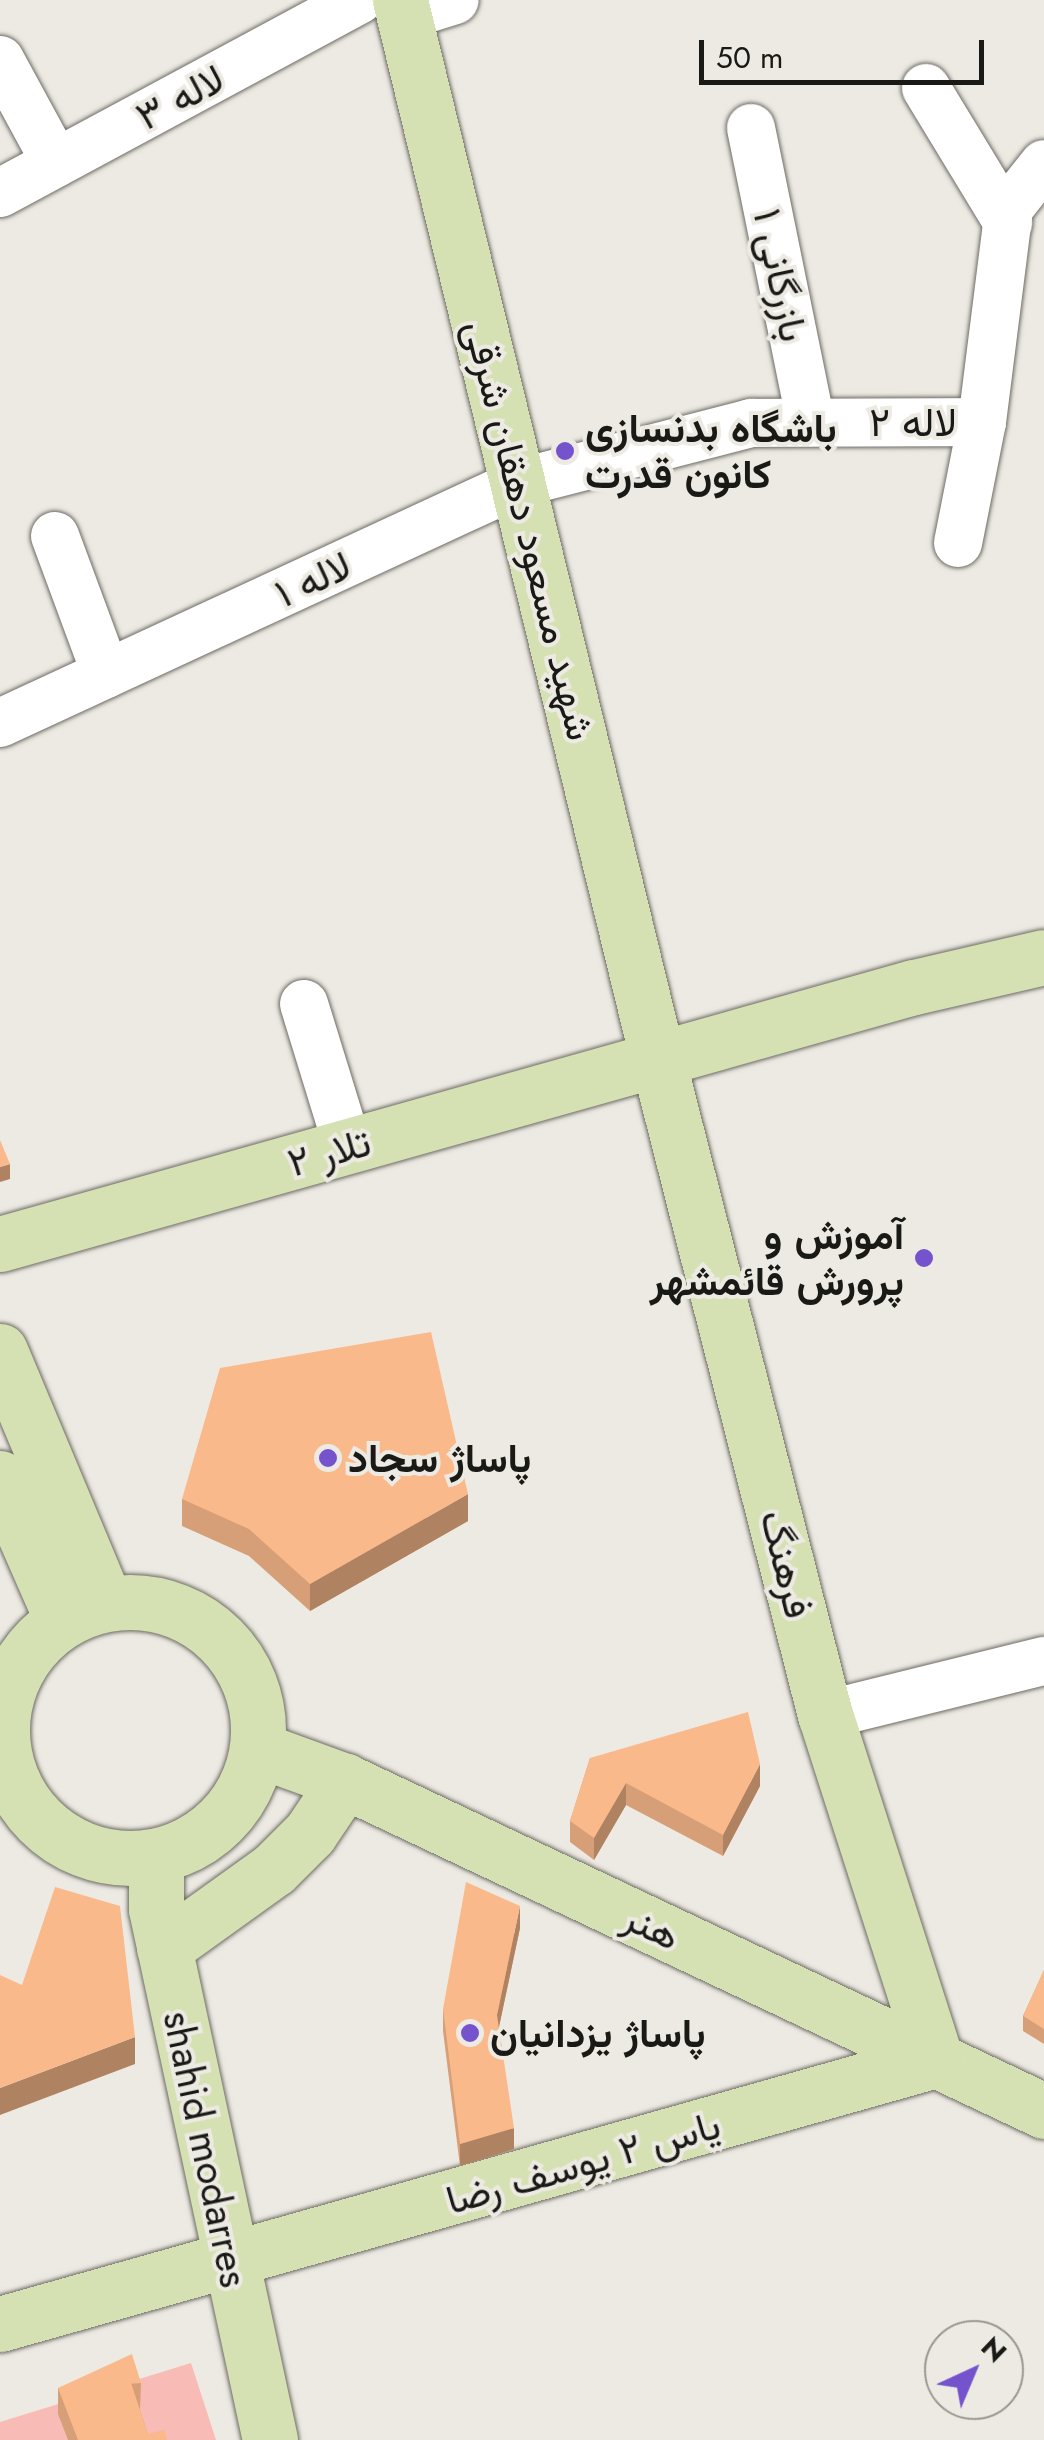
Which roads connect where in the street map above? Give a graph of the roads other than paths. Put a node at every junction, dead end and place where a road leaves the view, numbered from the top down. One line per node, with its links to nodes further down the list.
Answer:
1 (455, 0): 2 (street, لاله ۳)
2 (388, 5): 6 (street, لاله ۳); 12 (main road, شهید مسعود دهقان شرقی)
3 (0, 60): 6 (street)
4 (926, 88): 9 (street)
5 (751, 128): 10 (street, بازرگانی ۱)
6 (56, 164): 8 (street, لاله ۳)
7 (1044, 164): 9 (street, لاله ۲)
8 (0, 194)
9 (1008, 223): 11 (street, لاله ۲)
10 (812, 422): 11 (street, لاله ۲); 12 (street, لاله ۲)
11 (982, 422): 14 (street)
12 (519, 484): 15 (street, لاله ۱); 19 (main road, شهید مسعود دهقان شرقی)
13 (56, 536): 15 (street)
14 (958, 542)
15 (106, 674): 16 (street, لاله ۱)
16 (0, 723)
17 (1044, 956): 19 (main road, تلار ۲)
18 (304, 1004): 20 (street)
19 (658, 1061): 20 (main road, تلار ۲); 26 (main road, فرهنگ)
20 (348, 1147): 21 (main road, تلار ۲)
21 (0, 1244)
22 (0, 1351): 24 (main road)
23 (0, 1478): 24 (main road)
24 (84, 1612): 27 (main road); 28 (main road)
25 (1044, 1661): 26 (street)
26 (826, 1714): 33 (main road, فرهنگ)
27 (1, 1726): 30 (main road)
28 (257, 1749): 29 (main road, هنر); 31 (main road)
29 (345, 1781): 32 (main road); 33 (main road, هنر)
30 (7, 1785): 31 (main road)
31 (156, 1856): 32 (main road, shahid modarres)
32 (164, 1948): 35 (main road, shahid modarres)
33 (936, 2060): 34 (main road, هنر); 35 (main road, یاس ۲ یوسف رضا)
34 (1044, 2111)
35 (229, 2263): 36 (main road, یاس ۲ یوسف رضا); 37 (main road, shahid modarres)
36 (0, 2324)
37 (270, 2440)

